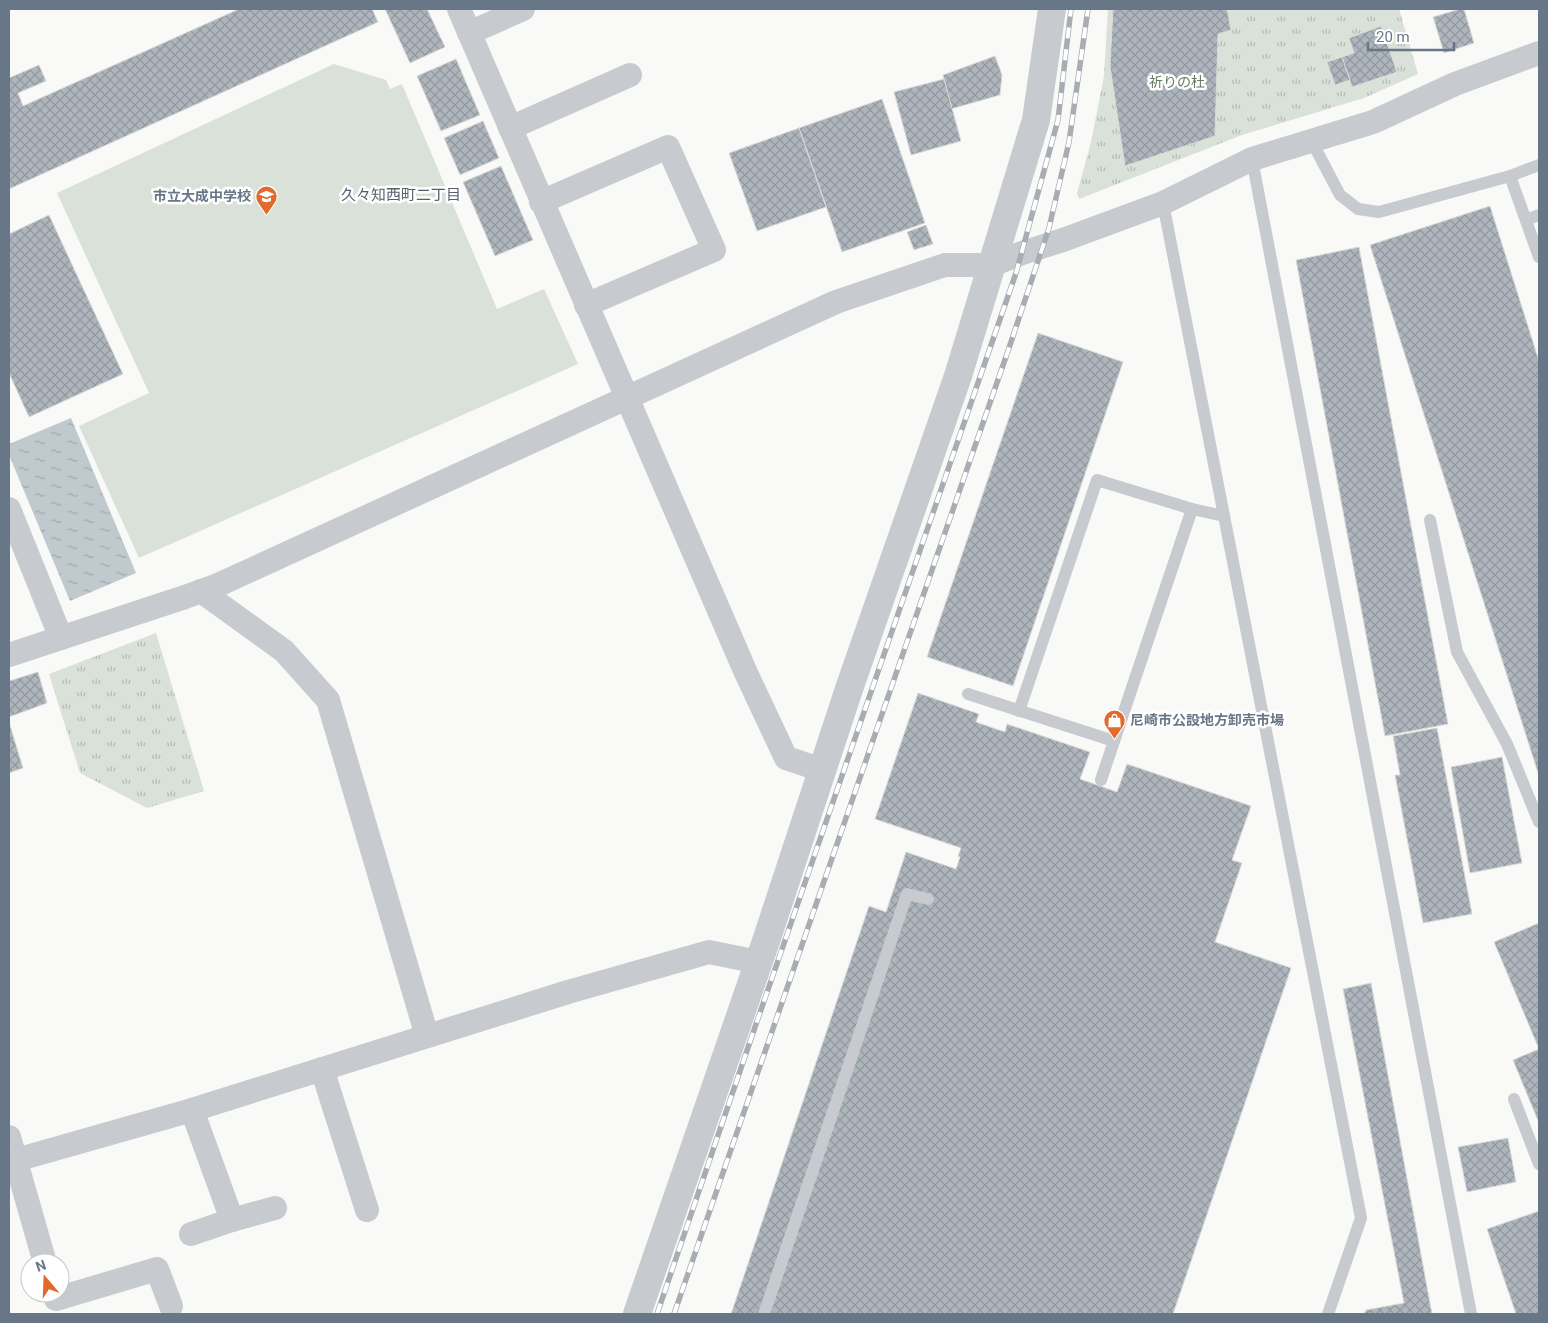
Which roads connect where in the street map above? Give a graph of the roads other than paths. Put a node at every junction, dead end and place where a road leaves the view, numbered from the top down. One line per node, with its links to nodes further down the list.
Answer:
1 (459, 9): 4 (street)
2 (523, 9): 4 (street)
3 (1052, 9): 17 (street)
4 (469, 33): 7 (street)
5 (1539, 53): 8 (street)
6 (630, 75): 7 (street)
7 (510, 128): 12 (street)
8 (1311, 140): 9 (street); 11 (lane)
9 (1252, 159): 13 (street); 52 (lane)
10 (1539, 165): 11 (lane)
11 (1510, 176): 15 (lane)
12 (541, 202): 18 (street); 18 (street)
13 (1163, 203): 17 (street); 22 (lane)
14 (1539, 215): 15 (lane)
15 (1526, 220): 16 (lane)
16 (1539, 257)
17 (992, 265): 19 (street); 30 (street)
18 (586, 305): 19 (street)
19 (628, 397): 24 (street); 30 (street)
20 (9, 509): 25 (street)
21 (1192, 509): 22 (lane); 28 (lane); 29 (lane)
22 (1224, 516): 51 (lane)
23 (1430, 520): 32 (lane)
24 (201, 591): 25 (street); 35 (street)
25 (61, 638): 26 (street)
26 (9, 654)
27 (968, 694): 28 (lane)
28 (1019, 711): 29 (lane)
29 (1114, 741): 31 (lane)
30 (822, 770): 34 (street)
31 (1100, 780)
32 (1539, 822)
33 (928, 899): 50 (lane)
34 (758, 962): 35 (street); 49 (street)
35 (427, 1036): 36 (street)
36 (322, 1069): 38 (street); 43 (street)
37 (1514, 1099): 41 (lane)
38 (192, 1110): 40 (street); 44 (street)
39 (9, 1137): 40 (street)
40 (16, 1160): 46 (street)
41 (1539, 1164)
42 (275, 1208): 44 (street)
43 (367, 1210)
44 (232, 1220): 45 (street)
45 (191, 1234)
46 (42, 1253)
47 (70, 1297): 48 (street)
48 (171, 1306)
49 (638, 1314)
50 (764, 1314)
51 (1328, 1314)
52 (1470, 1314)

